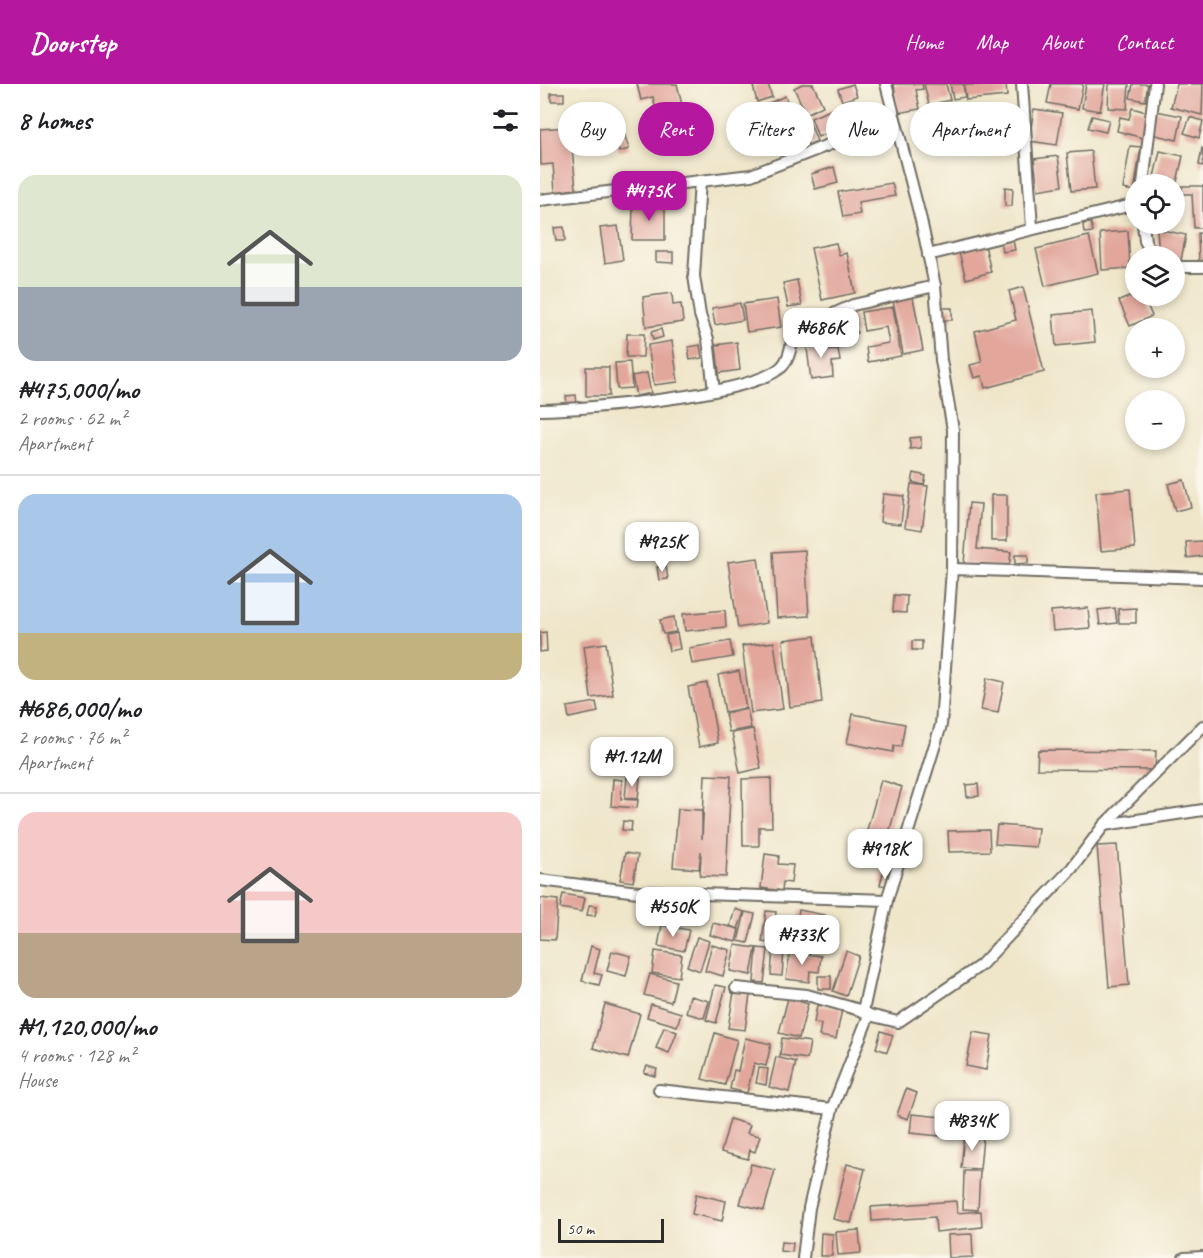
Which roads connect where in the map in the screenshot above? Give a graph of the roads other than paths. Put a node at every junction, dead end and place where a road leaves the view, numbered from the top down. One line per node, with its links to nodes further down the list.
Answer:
1 (886, 84): 4 (street)
2 (1022, 84): 11 (street)
3 (1155, 84): 7 (street)
4 (891, 102)
5 (898, 131): 12 (street)
6 (826, 146): 8 (street)
7 (1144, 174)
8 (700, 181): 9 (street); 16 (street)
9 (540, 200)
10 (1125, 207): 11 (street)
11 (1032, 228): 12 (street)
12 (928, 255): 15 (street)
13 (1185, 267): 14 (street)
14 (1203, 267)
15 (935, 286): 16 (street); 18 (street)
16 (714, 392): 17 (street)
17 (540, 410)
18 (952, 569): 19 (street); 24 (street)
19 (1203, 578)
20 (1203, 726): 22 (street)
21 (1203, 810): 22 (street)
22 (1104, 825): 26 (street)
23 (540, 880): 24 (street)
24 (887, 900): 26 (street)
25 (736, 988): 26 (street)
26 (866, 1013): 28 (street)
27 (659, 1090): 28 (street)
28 (832, 1109): 30 (street)
29 (1203, 1257): 31 (street)
30 (803, 1258)
31 (1184, 1258)

